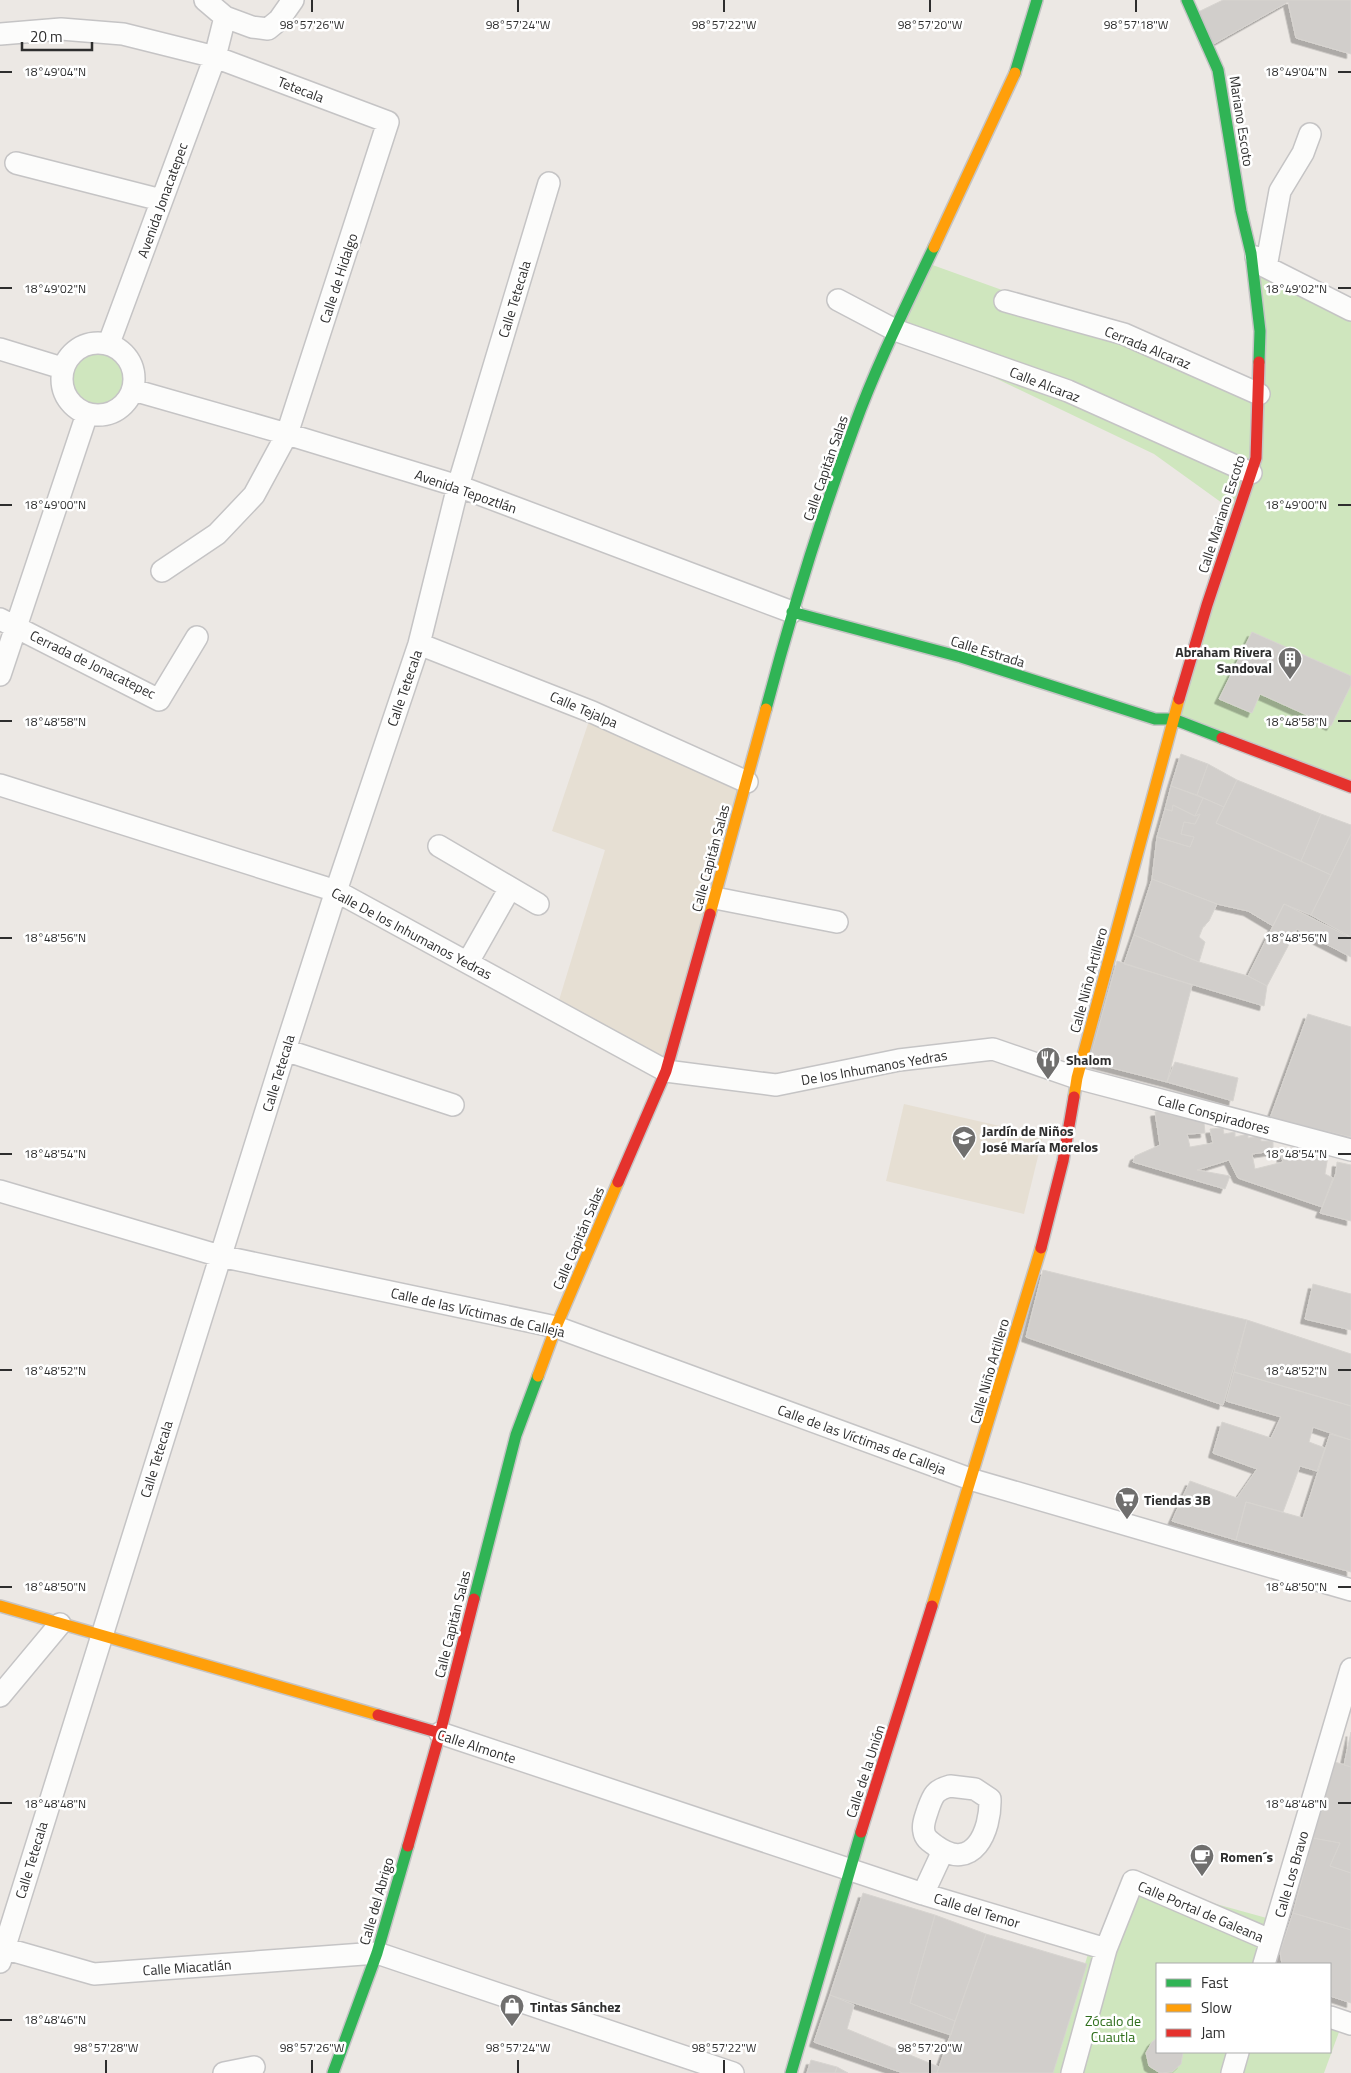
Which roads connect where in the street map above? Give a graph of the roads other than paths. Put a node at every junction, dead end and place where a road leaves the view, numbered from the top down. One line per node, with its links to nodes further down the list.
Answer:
1 (205, 0): 5 (street)
2 (293, 0): 5 (street)
3 (1037, 0): 18 (street, Calle Capitán Salas)
4 (1188, 0): 13 (street, Mariano Escoto)
5 (225, 17): 7 (street, Avenida Jonacatepec)
6 (0, 34): 7 (street, Tetecala)
7 (215, 57): 8 (street, Tetecala); 12 (street, Avenida Jonacatepec)
8 (388, 122): 25 (street, Calle de Hidalgo)
9 (1310, 134): 14 (street)
10 (16, 163): 12 (street)
11 (549, 182): 27 (street, Calle Tetecala)
12 (161, 200): 19 (street, Avenida Jonacatepec)
13 (1251, 253): 14 (street); 23 (street, Calle Mariano Escoto)
14 (1266, 267): 17 (street)
15 (838, 300): 18 (street, Calle Alcaraz)
16 (1005, 301): 23 (street, Cerrada Alcaraz)
17 (1351, 310)
18 (895, 330): 26 (street, Calle Alcaraz); 29 (street, Calle Capitán Salas)
19 (109, 343): 21 (street); 22 (street)
20 (0, 350): 21 (street)
21 (62, 368): 24 (street)
22 (133, 390): 24 (street); 25 (street, Avenida Tepoztlán)
23 (1259, 394): 26 (street, Calle Mariano Escoto)
24 (87, 414): 30 (street)
25 (287, 434): 27 (street, Avenida Tepoztlán); 28 (street, Calle de Hidalgo)
26 (1251, 473): 34 (street, Calle Mariano Escoto)
27 (458, 486): 29 (street, Avenida Tepoztlán); 32 (street, Calle Tetecala)
28 (162, 571)
29 (792, 612): 34 (street, Calle Estrada); 35 (street, Calle Capitán Salas)
30 (8, 622): 31 (street, Cerrada de Jonacatepec); 33 (street)
31 (197, 637)
32 (419, 644): 35 (street, Calle Tejalpa); 40 (street, Calle Tetecala)
33 (0, 675)
34 (1174, 719): 37 (street, Calle Estrada); 47 (street, Calle Niño Artillero)
35 (747, 782): 41 (street, Calle Capitán Salas)
36 (0, 785): 40 (street, Calle De los Inhumanos Yedras)
37 (1351, 787)
38 (439, 846): 39 (street)
39 (510, 888): 42 (street); 44 (street)
40 (336, 891): 44 (street, Calle De los Inhumanos Yedras); 45 (street, Calle Tetecala)
41 (715, 898): 43 (street); 46 (street, Calle Capitán Salas)
42 (538, 904)
43 (837, 922)
44 (468, 962): 46 (street, Calle De los Inhumanos Yedras)
45 (285, 1050): 48 (street); 51 (street, Calle Tetecala)
46 (666, 1071): 47 (street, De los Inhumanos Yedras); 52 (street, Calle Capitán Salas)
47 (1077, 1078): 49 (street, Calle Conspiradores); 53 (street, Calle Niño Artillero)
48 (454, 1104)
49 (1351, 1150)
50 (0, 1190): 51 (street, Calle de las Víctimas de Calleja)
51 (220, 1256): 52 (street, Calle de las Víctimas de Calleja); 57 (street, Calle Tetecala)
52 (556, 1327): 53 (street, Calle de las Víctimas de Calleja); 60 (street, Calle Capitán Salas)
53 (973, 1480): 54 (street, Calle de las Víctimas de Calleja); 62 (street, Calle de la Unión)
54 (1351, 1590)
55 (0, 1606): 56 (street, Calle Almonte)
56 (60, 1624): 57 (street, Calle Almonte); 59 (street)
57 (101, 1636): 60 (street, Calle Almonte); 66 (street, Calle Tetecala)
58 (1351, 1669): 64 (street, Calle Los Bravo)
59 (0, 1696)
60 (440, 1733): 62 (street, Calle Almonte); 67 (street, Calle del Abrigo)
61 (943, 1851): 63 (street)
62 (849, 1870): 63 (street, Calle del Temor); 76 (street, Calle de la Unión)
63 (923, 1894): 65 (street, Calle del Temor)
64 (1270, 1940): 65 (street, Calle Portal de Galeana); 68 (street, Calle Los Bravo)
65 (1106, 1949): 77 (street)
66 (1, 1952): 67 (street, Calle Miacatlán)
67 (377, 1953): 74 (street, Calle del Abrigo); 75 (street)
68 (1264, 1963)
69 (1331, 2017): 70 (street)
70 (1351, 2024)
71 (1238, 2053): 78 (street)
72 (254, 2068): 73 (street)
73 (224, 2073)
74 (333, 2073)
75 (733, 2073)
76 (791, 2073)
77 (1072, 2073)
78 (1232, 2073)

